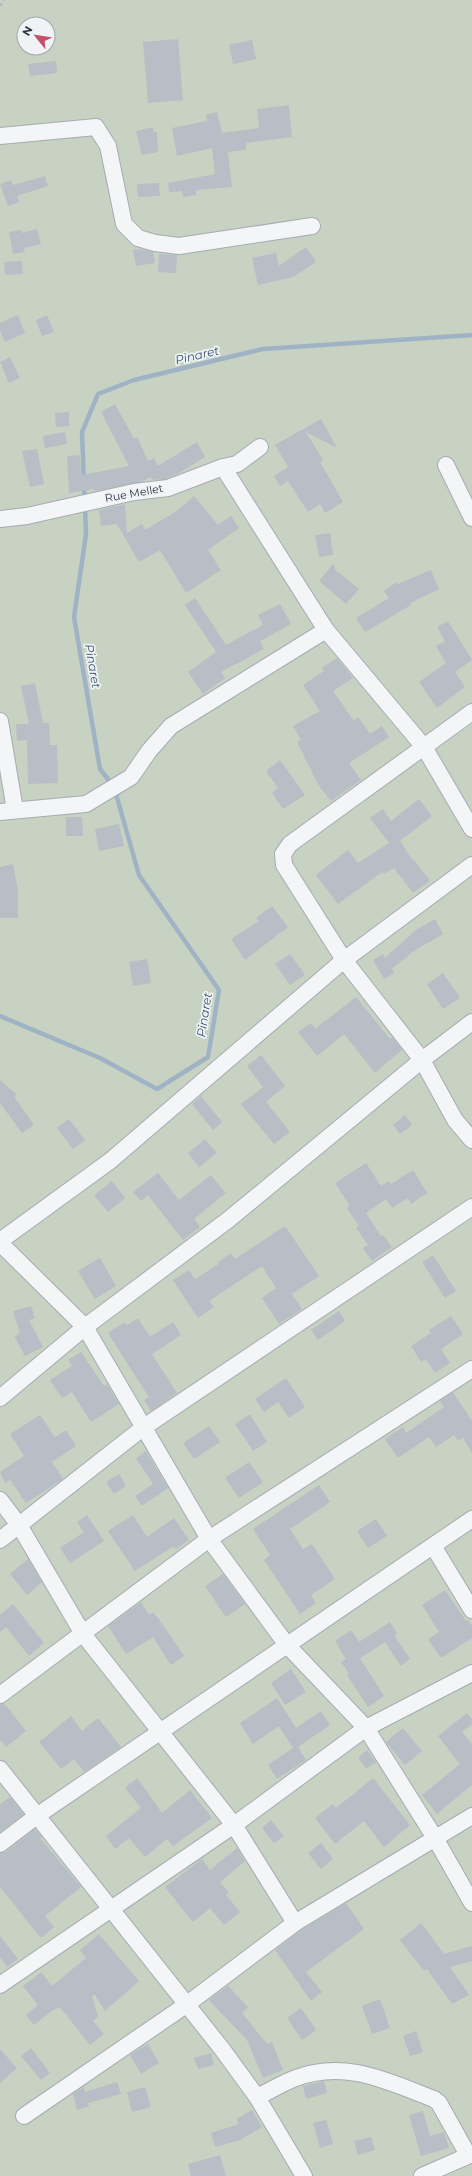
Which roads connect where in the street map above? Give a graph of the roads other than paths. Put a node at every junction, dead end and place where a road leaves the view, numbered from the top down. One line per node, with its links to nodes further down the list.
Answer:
1 (0, 136): 2 (street)
2 (312, 226)
3 (260, 447): 5 (street, Rue Mellet)
4 (446, 465): 6 (street)
5 (223, 467): 7 (street, Rue Mellet); 8 (street)
6 (472, 518)
7 (0, 519)
8 (326, 630): 11 (street); 12 (street)
9 (472, 712): 11 (street)
10 (0, 722): 12 (street)
11 (424, 747): 13 (street); 15 (street)
12 (8, 811)
13 (472, 829)
14 (472, 865): 15 (street)
15 (344, 960): 17 (street); 20 (street)
16 (472, 1022): 17 (street)
17 (422, 1060): 18 (street); 21 (street)
18 (472, 1140)
19 (472, 1207): 24 (street)
20 (0, 1242): 21 (street)
21 (85, 1327): 23 (street); 24 (street)
22 (472, 1369): 28 (street)
23 (0, 1398)
24 (144, 1427): 27 (street); 28 (street)
25 (0, 1500): 27 (street)
26 (472, 1519): 30 (street)
27 (19, 1525): 29 (street); 32 (street)
28 (209, 1539): 32 (street); 33 (street)
29 (0, 1540)
30 (432, 1546): 31 (street); 33 (street)
31 (472, 1610)
32 (83, 1634): 35 (street); 37 (street)
33 (287, 1645): 36 (street); 37 (street)
34 (472, 1673): 36 (street)
35 (0, 1695)
36 (366, 1728): 41 (street); 42 (street)
37 (161, 1731): 39 (street); 41 (street)
38 (0, 1769): 39 (street)
39 (38, 1815): 43 (street); 45 (street)
40 (472, 1816): 42 (street)
41 (234, 1825): 45 (street); 46 (street)
42 (435, 1838): 44 (street); 46 (street)
43 (0, 1844)
44 (472, 1903)
45 (111, 1910): 47 (street); 48 (street)
46 (295, 1923): 48 (street)
47 (0, 1985)
48 (186, 2005): 49 (street); 50 (street)
49 (257, 2097): 51 (street); 52 (street)
50 (24, 2116)
51 (470, 2155): 53 (street)
52 (304, 2176)
53 (422, 2176)

